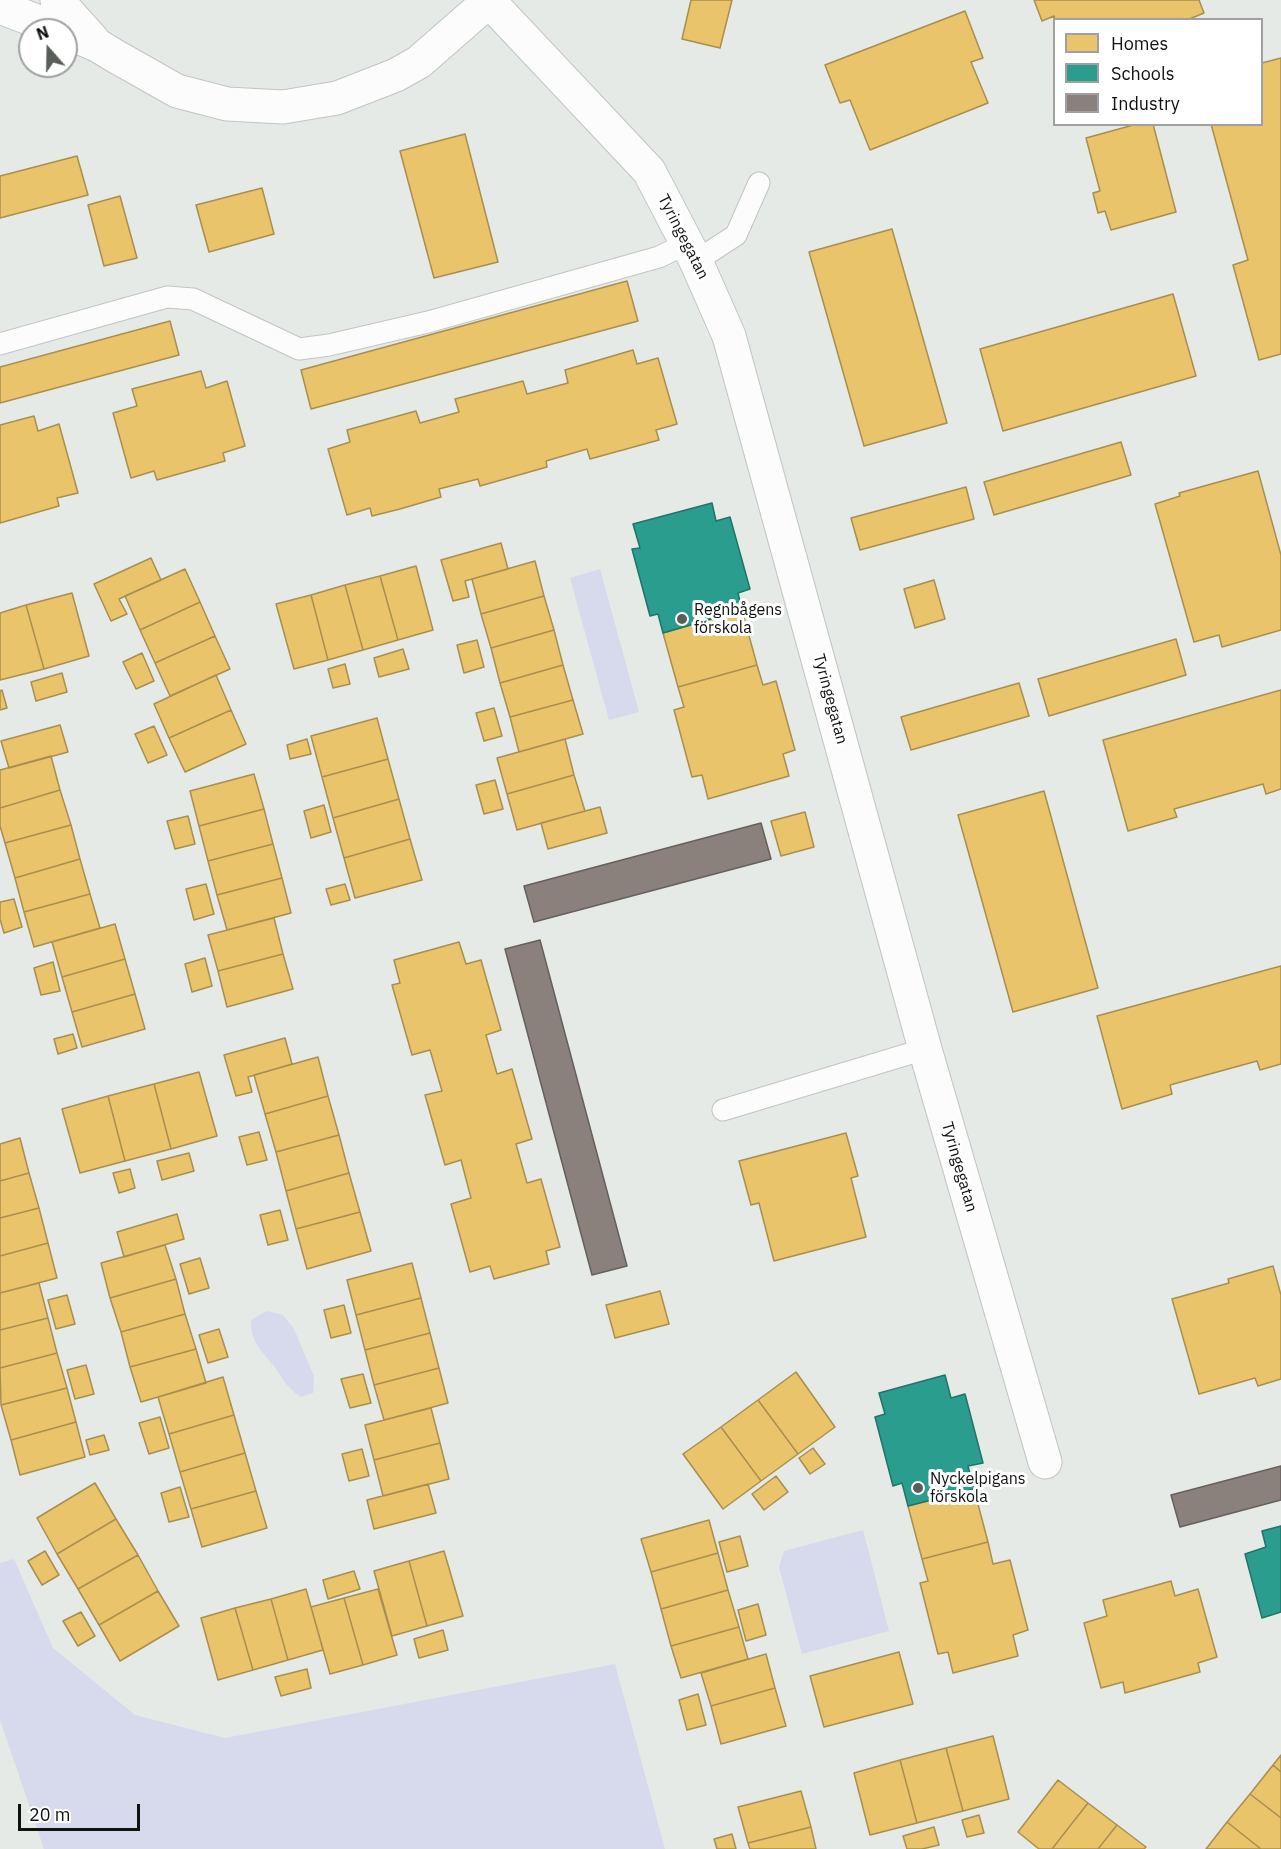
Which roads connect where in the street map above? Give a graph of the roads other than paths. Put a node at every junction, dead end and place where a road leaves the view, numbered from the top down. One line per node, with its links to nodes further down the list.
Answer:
1 (6, 0): 4 (street)
2 (57, 0): 7 (street)
3 (490, 0): 7 (street); 9 (street, Tyringegatan)
4 (0, 6): 5 (street)
5 (30, 18)
6 (78, 37): 7 (street)
7 (97, 45)
8 (759, 183): 9 (lane)
9 (692, 252): 10 (lane); 11 (street, Tyringegatan)
10 (0, 344)
11 (925, 1049): 12 (lane); 13 (street, Tyringegatan)
12 (723, 1110)
13 (1045, 1462)

